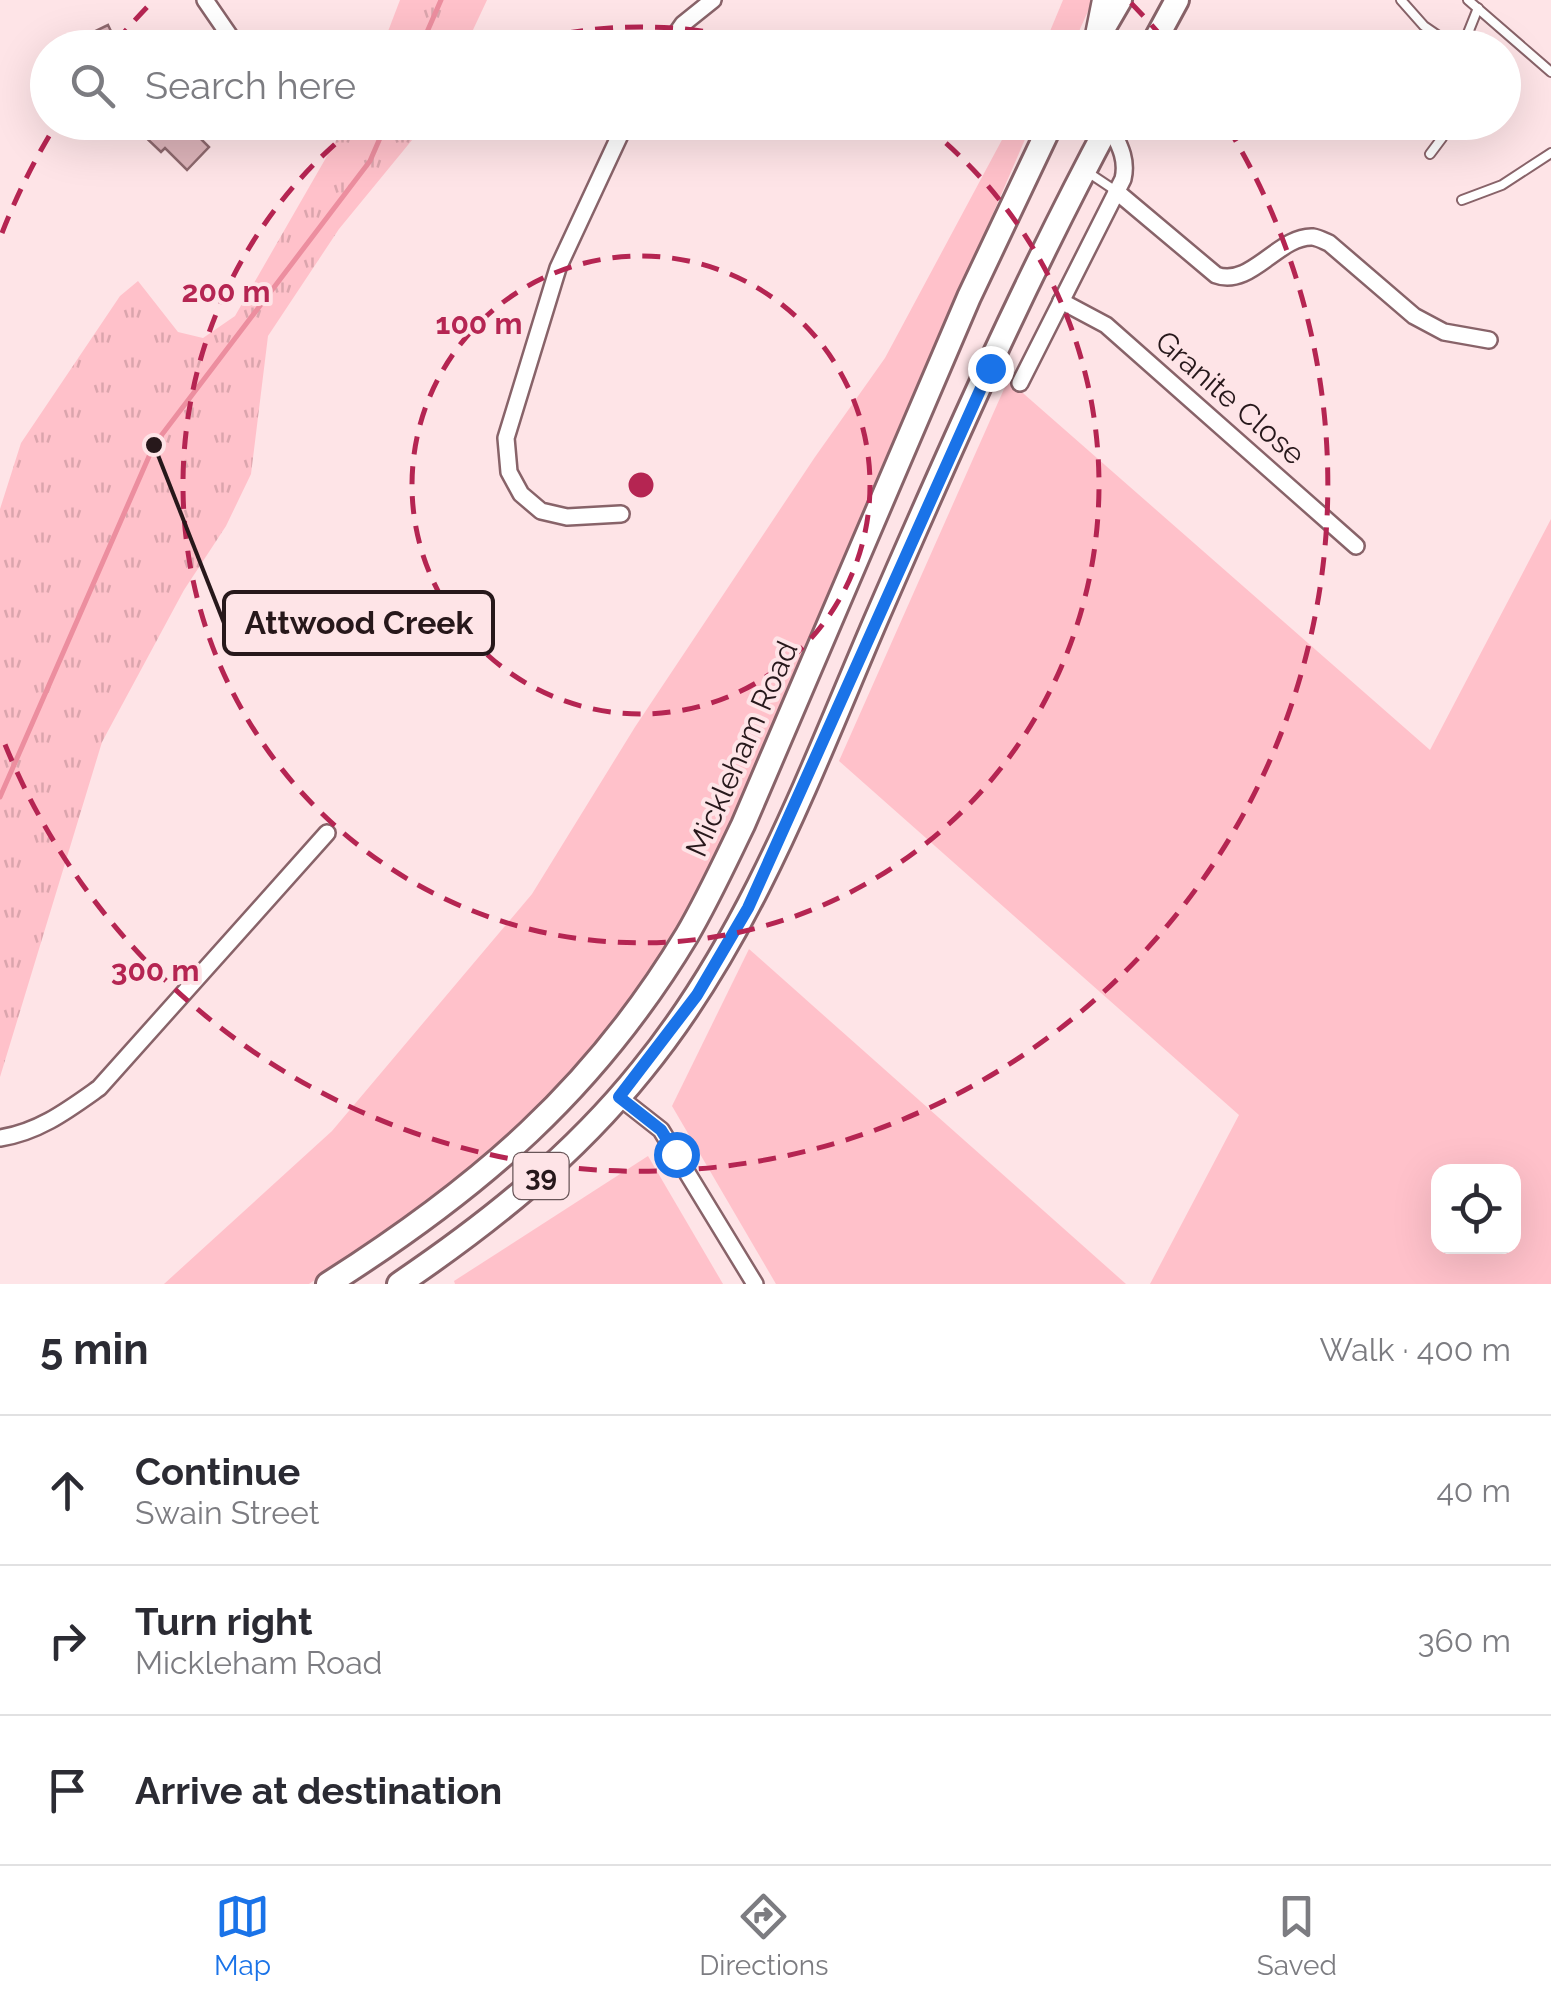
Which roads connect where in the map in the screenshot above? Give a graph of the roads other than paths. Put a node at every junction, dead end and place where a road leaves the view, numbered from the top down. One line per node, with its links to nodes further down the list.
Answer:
1 (205, 0): 9 (street)
2 (714, 0): 10 (street)
3 (1103, 0): 11 (street)
4 (1120, 0): 12 (main road)
5 (1176, 0): 13 (main road)
6 (1401, 0): 14 (lane)
7 (1468, 0): 8 (lane)
8 (1478, 8): 15 (lane); 16 (lane)
9 (226, 30)
10 (680, 30)
11 (1096, 30)
12 (1102, 30)
13 (1160, 30)
14 (1430, 30)
15 (1468, 30)
16 (1503, 30)
17 (1521, 46): 18 (lane)
18 (1551, 72)
19 (618, 140): 32 (street)
20 (1043, 140): 38 (main road, Mickleham Road / 39)
21 (1101, 140): 26 (main road, 39)
22 (1116, 140): 27 (street)
23 (1440, 140): 25 (lane)
24 (1551, 153): 28 (lane)
25 (1430, 154)
26 (1085, 170): 27 (lane); 31 (main road, 39)
27 (1116, 190): 29 (street); 30 (street)
28 (1462, 200)
29 (1061, 302): 31 (street); 33 (street, Granite Close)
30 (1489, 340)
31 (996, 356): 35 (main road, 39)
32 (621, 514)
33 (1356, 546)
34 (327, 833): 36 (street)
35 (619, 1097): 37 (main road, 39); 41 (street)
36 (0, 1138)
37 (455, 1246): 39 (main road, 39); 40 (street)
38 (328, 1284)
39 (399, 1284)
40 (415, 1284)
41 (755, 1284)

